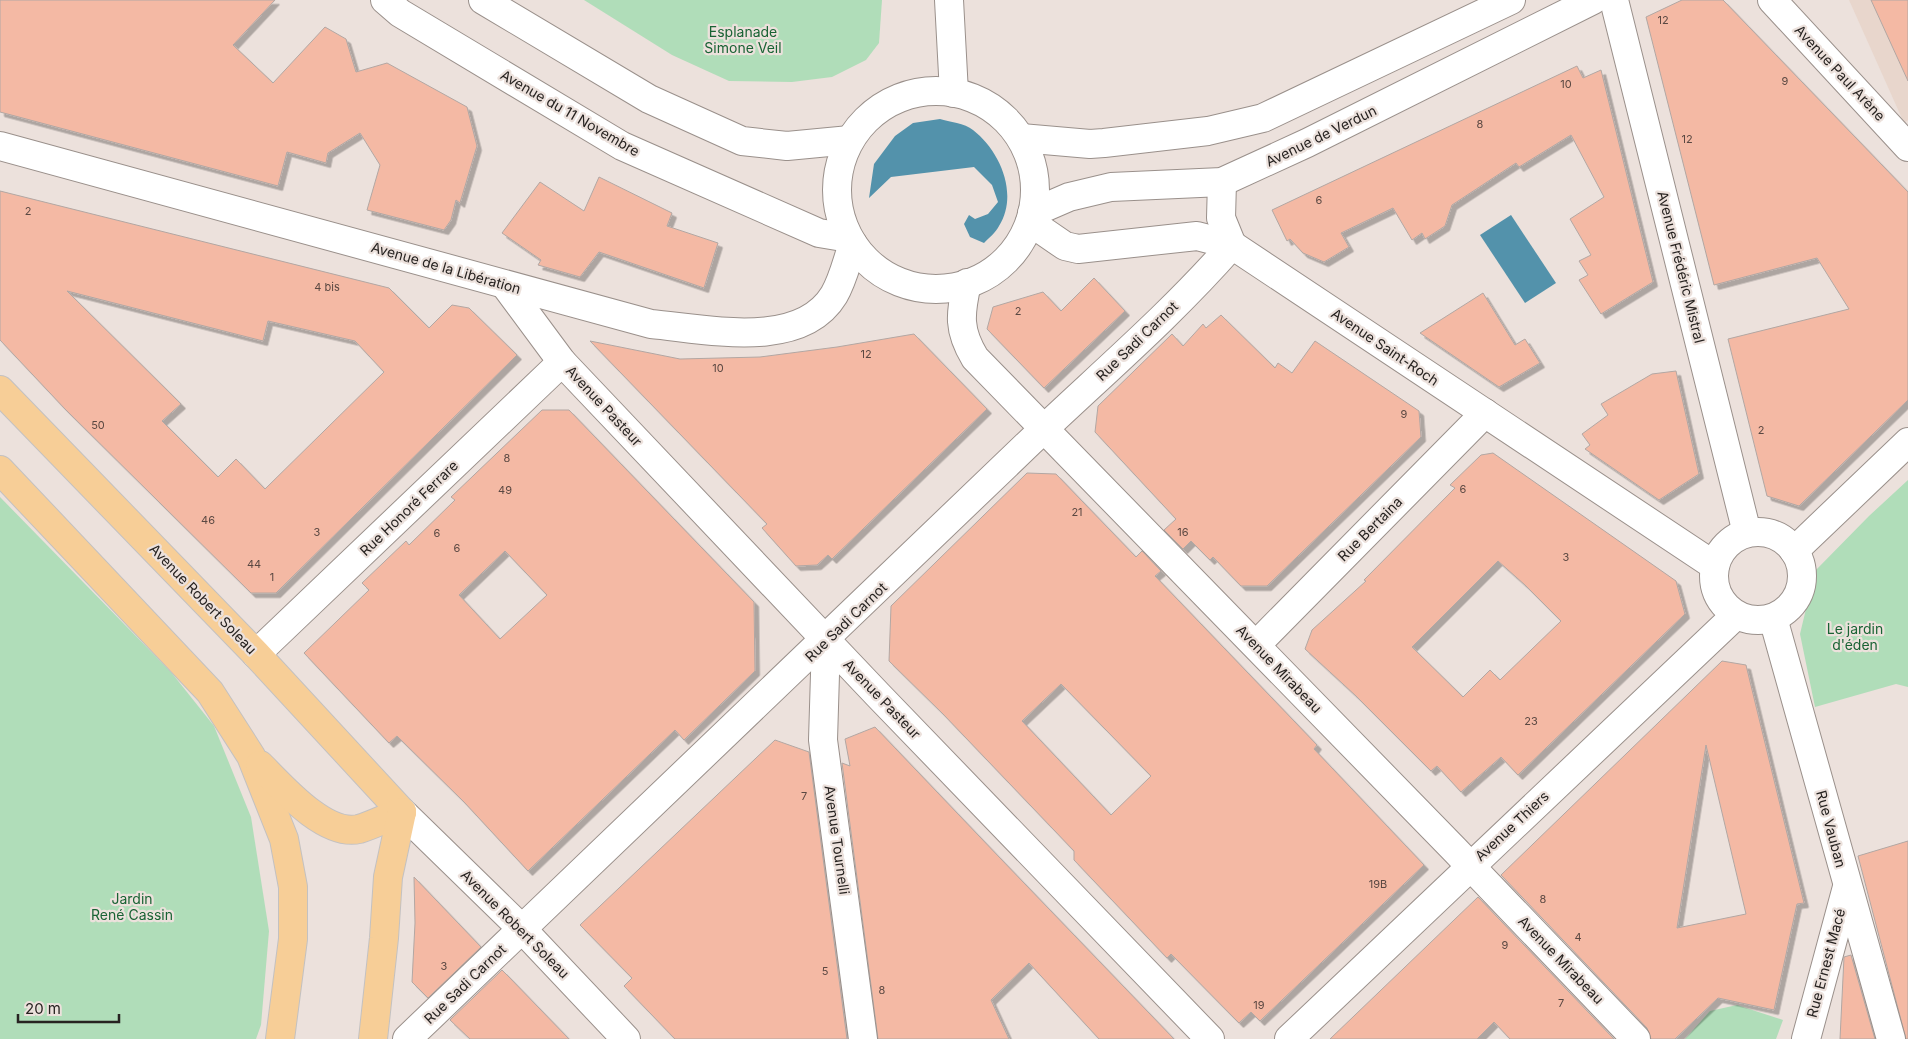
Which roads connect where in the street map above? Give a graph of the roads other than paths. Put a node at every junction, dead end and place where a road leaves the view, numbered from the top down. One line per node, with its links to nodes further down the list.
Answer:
1 (385, 0): 14 (street, Avenue du 11 Novembre)
2 (483, 0): 9 (street)
3 (949, 0): 7 (street)
4 (1511, 0): 8 (street)
5 (1772, 0): 11 (street, Avenue Paul Arène)
6 (1615, 2): 12 (street, Avenue de Verdun); 24 (street, Avenue Frédéric Mistral)
7 (954, 93): 8 (street); 9 (street)
8 (1021, 138): 13 (street)
9 (850, 140): 14 (street)
10 (0, 146): 17 (street, Avenue de la Libération)
11 (1908, 147)
12 (1222, 182): 13 (street, Avenue de Verdun); 15 (street)
13 (1031, 217): 15 (street, Avenue Saint-Roch); 16 (street)
14 (851, 241): 16 (street); 17 (street, Avenue de la Libération)
15 (1232, 245): 20 (street, Avenue Saint-Roch); 21 (street, Rue Sadi Carnot)
16 (967, 283): 21 (street, Avenue Mirabeau)
17 (505, 285): 18 (street, Avenue Pasteur)
18 (562, 362): 29 (street, Avenue Pasteur); 31 (street, Rue Honoré Ferrare)
19 (0, 390): 31 (main road, Avenue Robert Soleau)
20 (1485, 413): 26 (street, Avenue Saint-Roch); 30 (street, Rue Bertaina)
21 (1043, 430): 29 (street, Rue Sadi Carnot); 30 (street, Avenue Mirabeau)
22 (1908, 442): 25 (street)
23 (0, 470): 32 (main road)
24 (1746, 533): 25 (street); 26 (street)
25 (1794, 551): 28 (street)
26 (1715, 566): 27 (street)
27 (1736, 615): 28 (street); 34 (street, Avenue Thiers)
28 (1773, 618): 35 (street, Rue Vauban)
29 (826, 641): 36 (street, Rue Sadi Carnot); 41 (street, Avenue Tournelli); 42 (street, Avenue Pasteur)
30 (1256, 645): 34 (street, Avenue Mirabeau)
31 (256, 654): 33 (main road, Avenue Robert Soleau)
32 (251, 756): 33 (main road); 37 (main road)
33 (402, 812): 36 (street, Avenue Robert Soleau); 38 (main road)
34 (1470, 865): 43 (street, Avenue Thiers); 44 (street, Avenue Mirabeau)
35 (1847, 886): 45 (street, Rue Ernest Macé); 46 (street, Rue Vauban)
36 (522, 929): 39 (street, Rue Sadi Carnot); 40 (street, Avenue Robert Soleau)
37 (279, 1035)
38 (373, 1039)
39 (407, 1039)
40 (626, 1039)
41 (863, 1039)
42 (1210, 1039)
43 (1289, 1039)
44 (1636, 1039)
45 (1806, 1039)
46 (1891, 1039)

